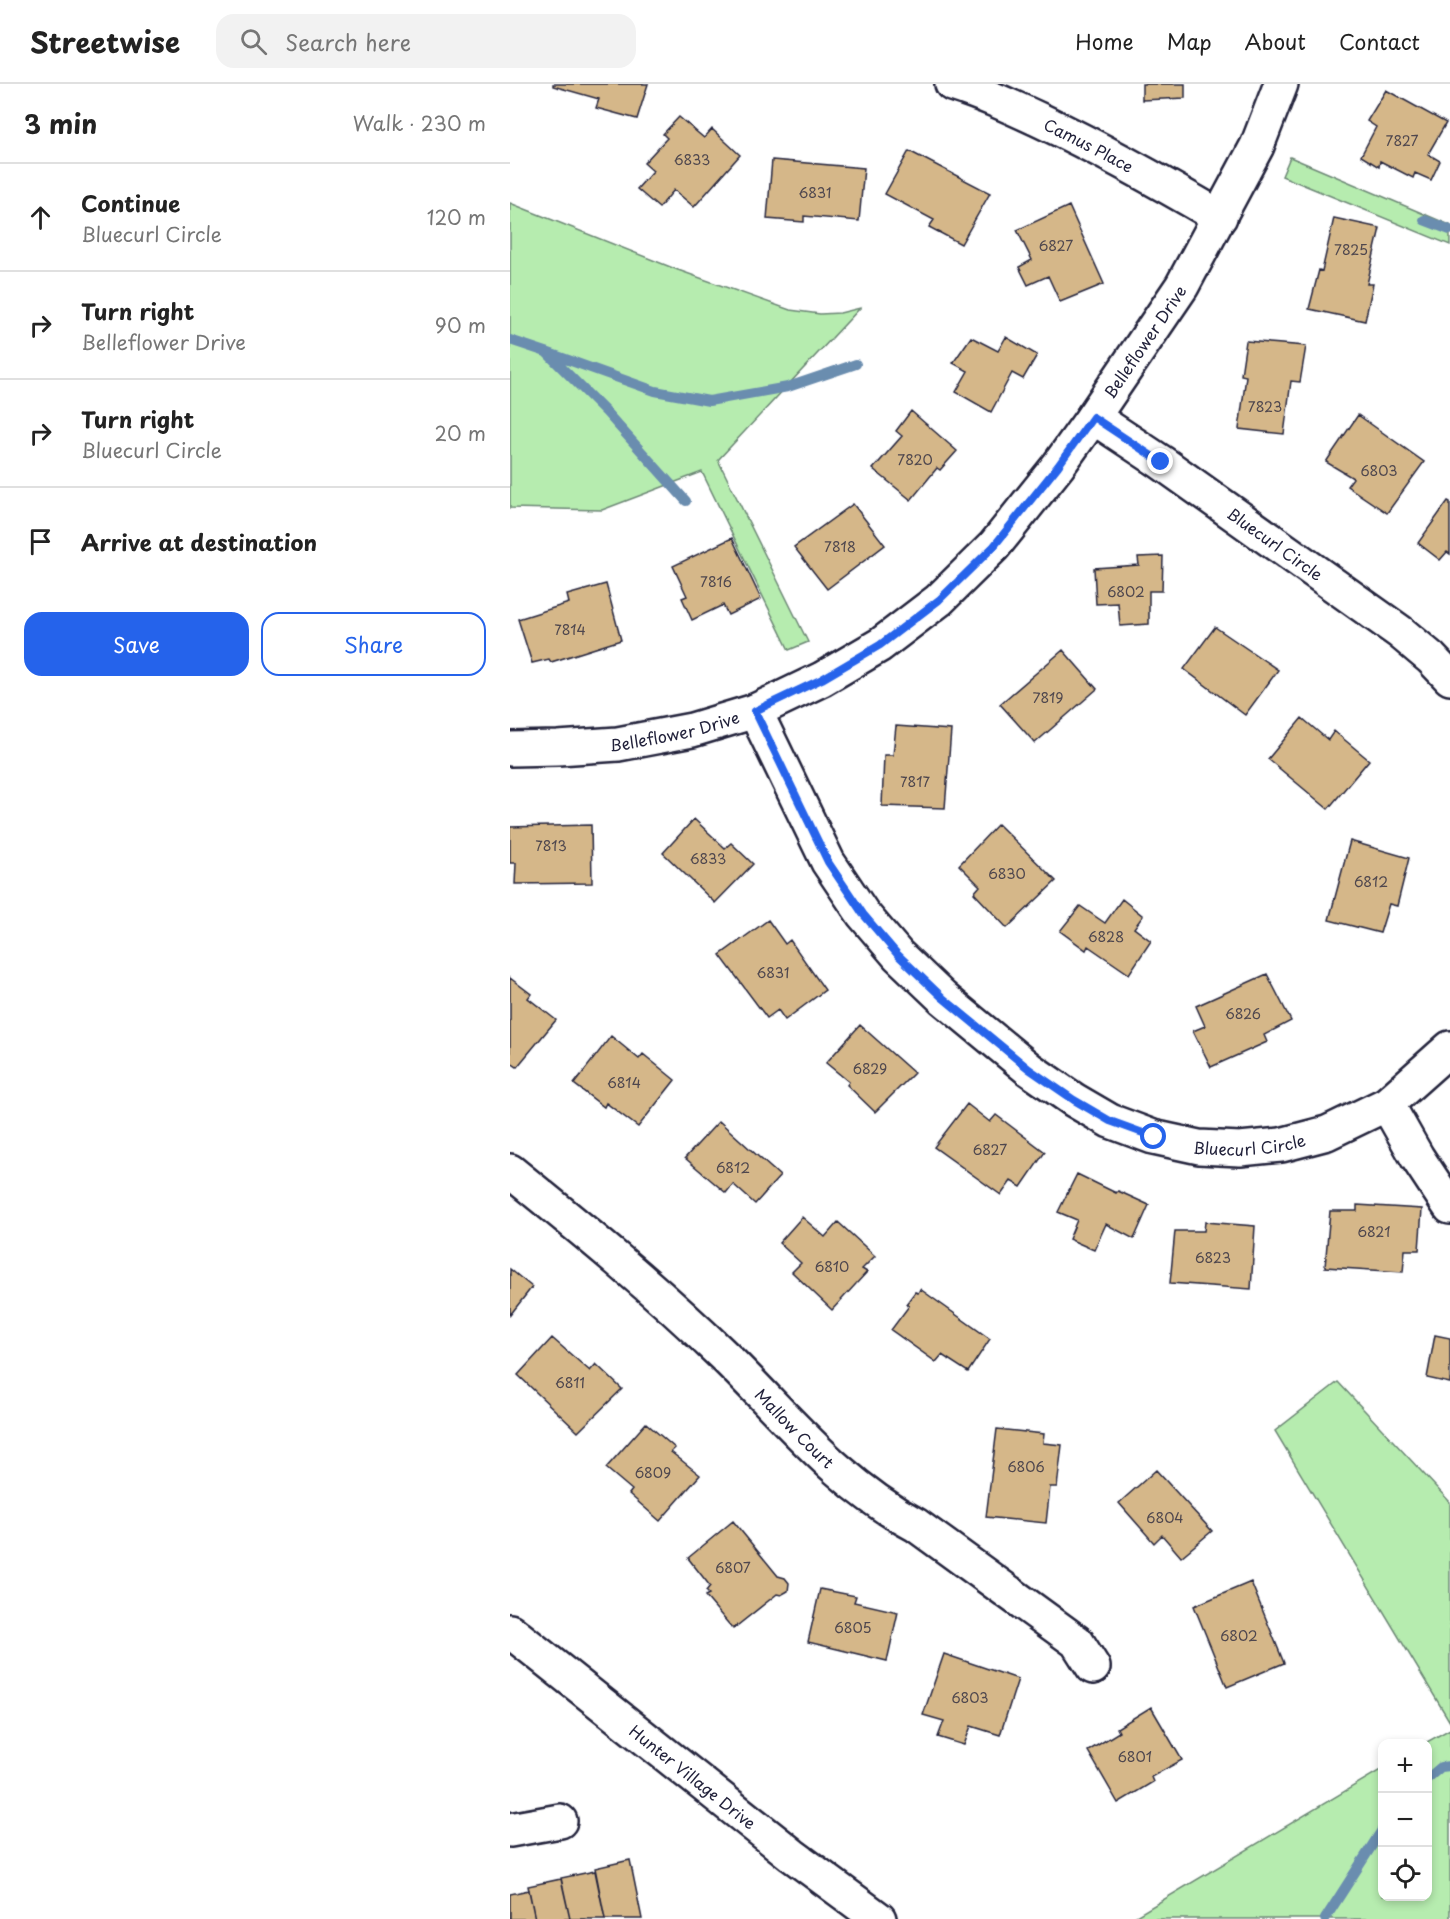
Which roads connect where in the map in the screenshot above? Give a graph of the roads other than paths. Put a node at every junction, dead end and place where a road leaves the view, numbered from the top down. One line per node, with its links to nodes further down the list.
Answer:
1 (952, 84): 3 (street, Camus Place)
2 (1281, 84): 3 (street, Belleflower Drive)
3 (1220, 217): 4 (street, Belleflower Drive)
4 (1093, 417): 5 (street, Bluecurl Circle); 6 (street, Belleflower Drive)
5 (1450, 678)
6 (755, 711): 7 (street, Belleflower Drive); 9 (street, Bluecurl Circle)
7 (510, 749)
8 (1450, 1048): 9 (street, Bluecurl Circle)
9 (1387, 1104): 11 (street)
10 (510, 1171): 13 (street, Mallow Court)
11 (1450, 1207)
12 (510, 1631): 16 (street, Hunter Village Drive)
13 (1093, 1667)
14 (560, 1821): 15 (street)
15 (510, 1830)
16 (879, 1919)

